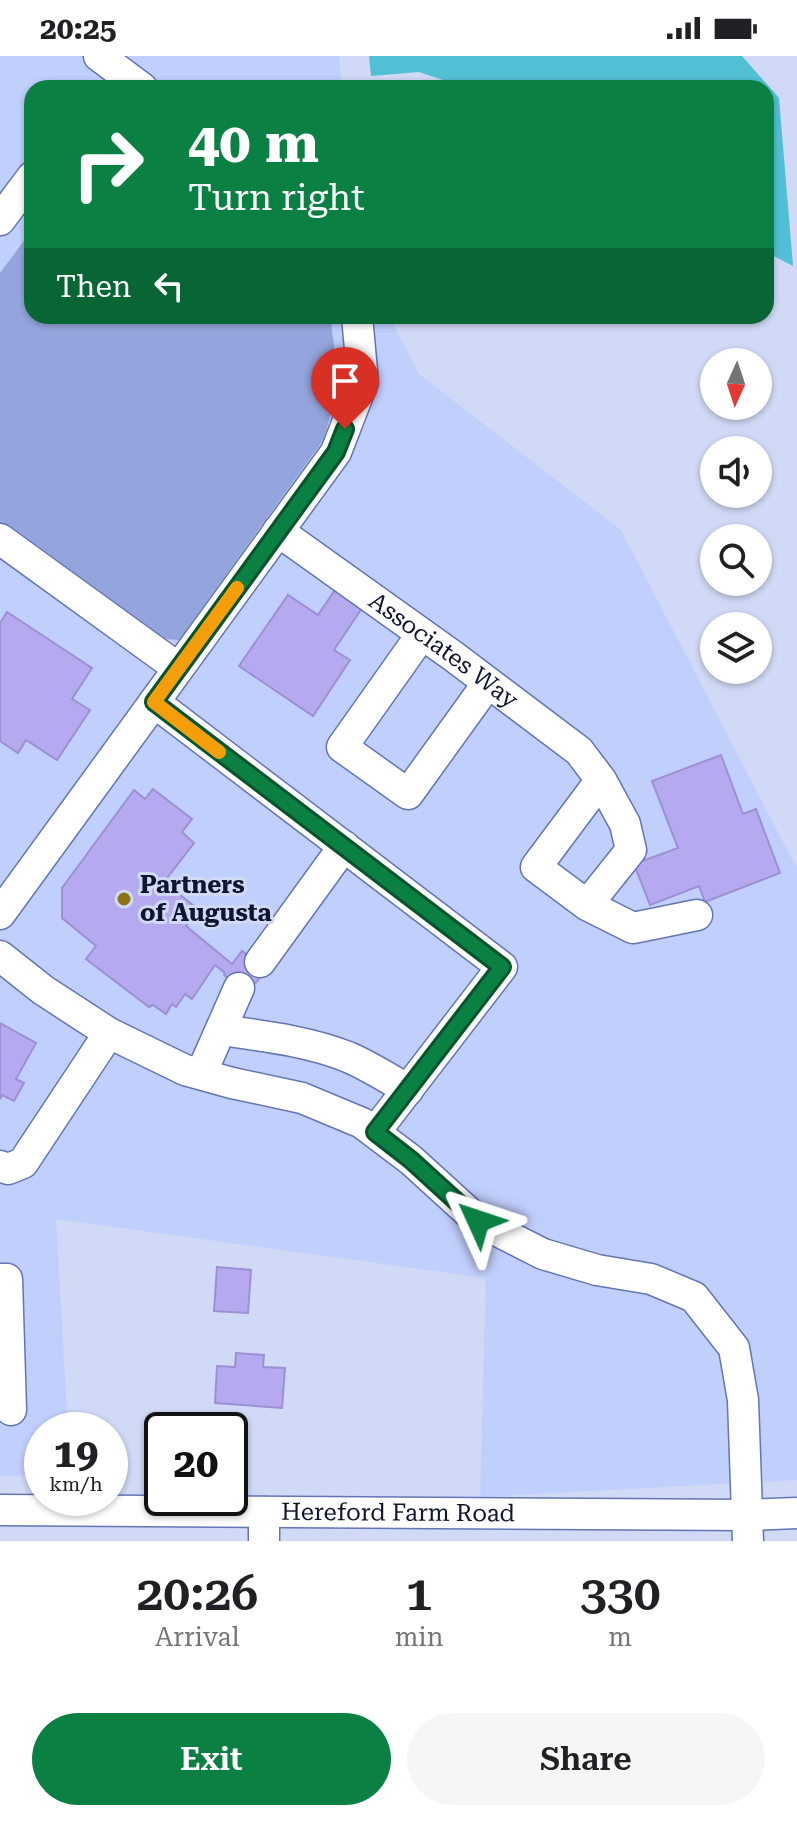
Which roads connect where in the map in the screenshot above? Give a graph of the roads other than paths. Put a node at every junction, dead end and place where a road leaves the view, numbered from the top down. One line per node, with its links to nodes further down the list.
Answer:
1 (108, 67): 2 (street)
2 (129, 80)
3 (24, 188): 4 (street)
4 (0, 220)
5 (358, 324): 6 (street)
6 (278, 531): 8 (street, Associates Way); 9 (street)
7 (0, 539): 9 (street)
8 (422, 634): 10 (street, Associates Way); 10 (street)
9 (178, 668): 11 (street)
10 (488, 683): 12 (street, Associates Way)
11 (154, 702): 13 (street); 15 (street)
12 (601, 780): 14 (street, Associates Way); 14 (street)
13 (344, 846): 18 (street); 23 (street)
14 (587, 905): 16 (street)
15 (0, 914)
16 (697, 915)
17 (0, 956): 21 (street)
18 (260, 962)
19 (239, 988): 20 (street)
20 (221, 1030): 22 (street); 23 (street)
21 (109, 1033): 22 (street); 25 (street)
22 (201, 1074): 24 (street)
23 (408, 1090): 24 (street)
24 (375, 1132): 31 (street)
25 (0, 1166)
26 (0, 1279): 27 (street)
27 (11, 1410)
28 (0, 1510): 30 (street, Hereford Farm Road)
29 (797, 1513): 31 (street, Hereford Farm Road)
30 (264, 1526): 31 (street, Hereford Farm Road)
31 (747, 1528)

